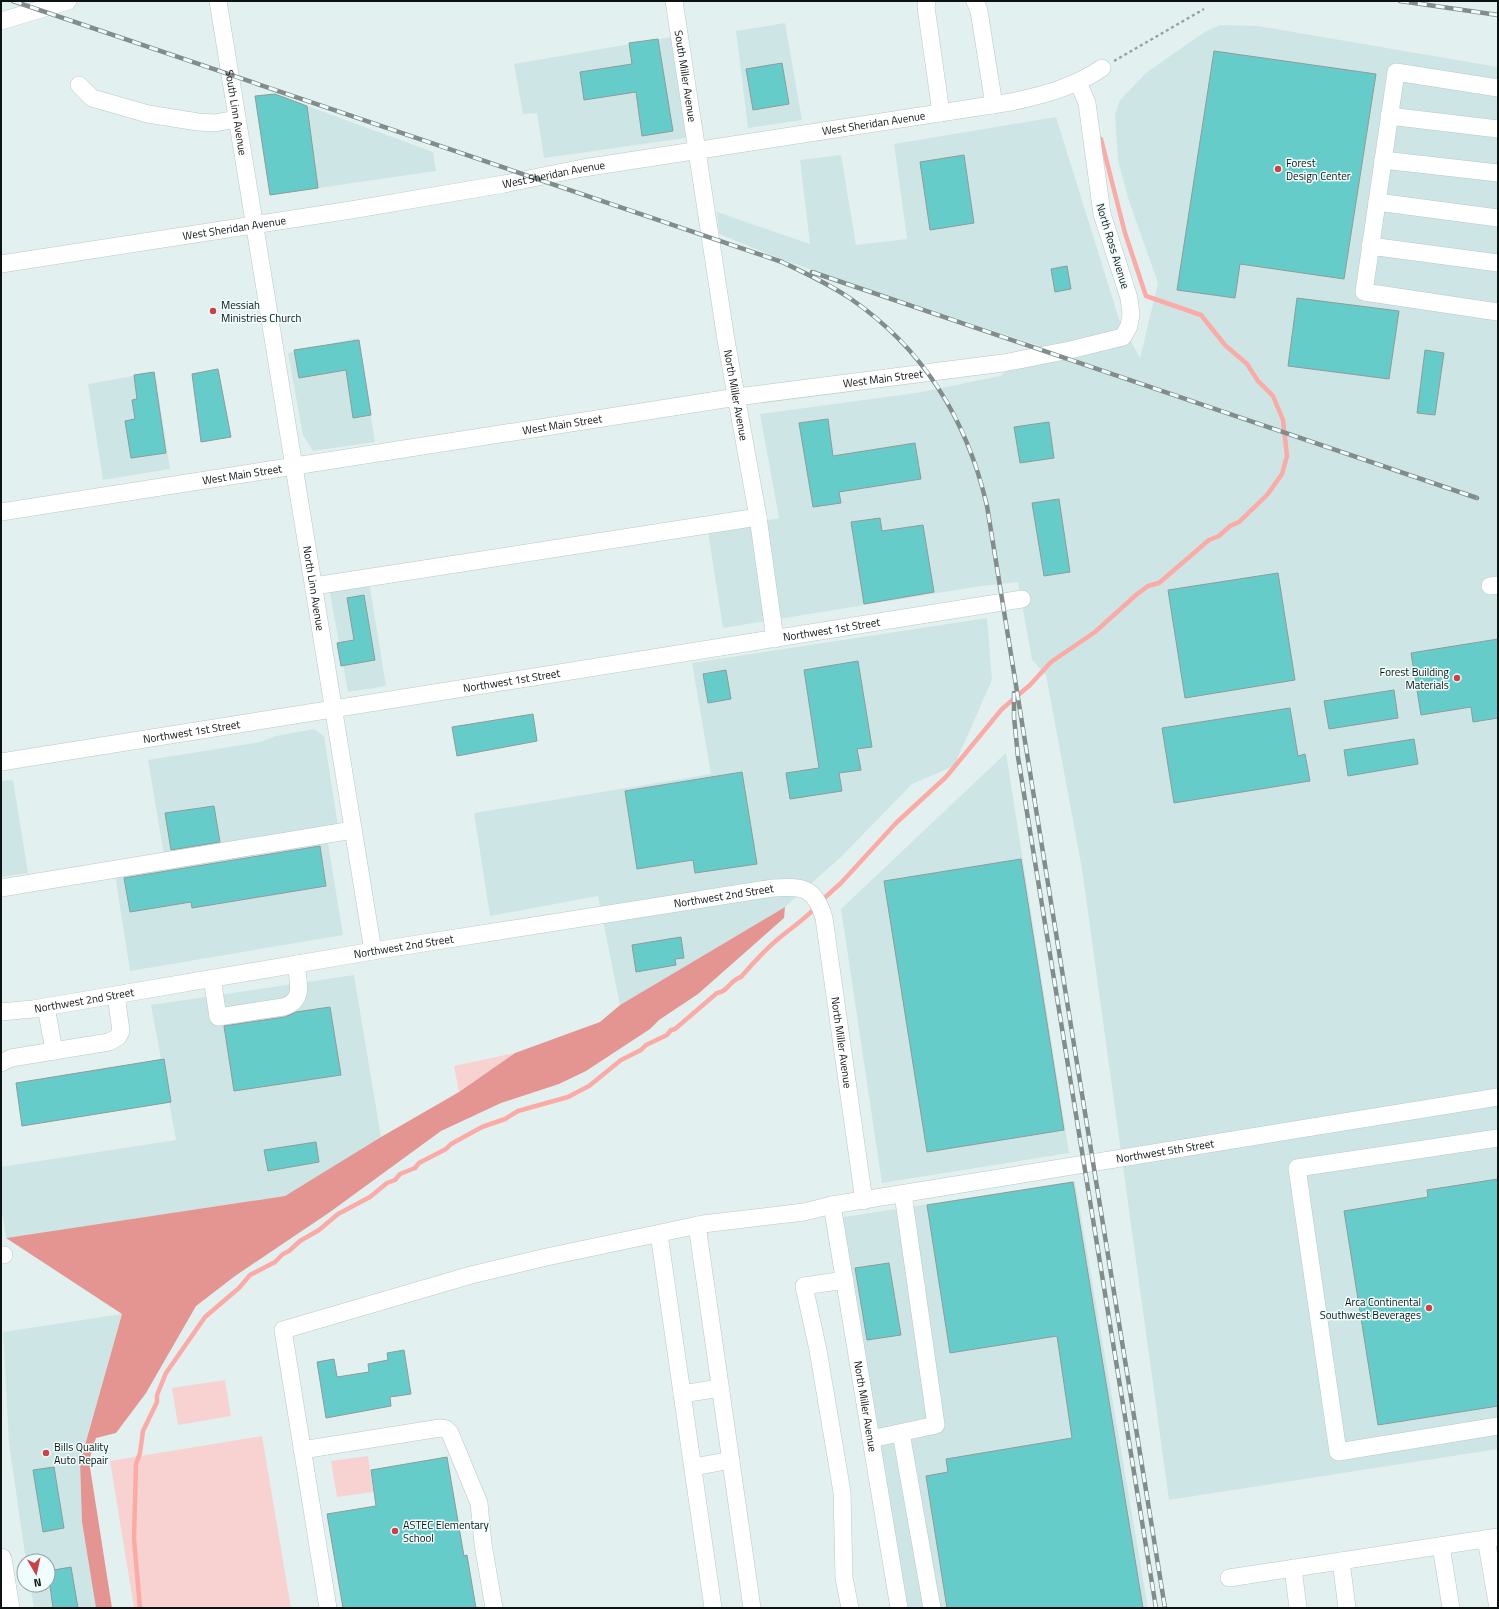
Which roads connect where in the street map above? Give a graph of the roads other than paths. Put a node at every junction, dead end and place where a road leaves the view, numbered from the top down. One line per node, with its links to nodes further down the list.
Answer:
1 (68, 1): 6 (street)
2 (218, 1): 14 (street, South Linn Avenue)
3 (674, 1): 16 (street, South Miller Avenue)
4 (926, 1): 12 (street)
5 (975, 1): 11 (street)
6 (1, 21)
7 (1102, 68): 8 (street, West Sheridan Avenue)
8 (1078, 82): 11 (street, West Sheridan Avenue); 26 (street, North Ross Avenue)
9 (79, 85): 14 (street)
10 (1498, 88): 13 (street)
11 (994, 105): 12 (street, West Sheridan Avenue)
12 (941, 113): 16 (street, West Sheridan Avenue)
13 (1389, 116): 15 (street); 17 (street)
14 (237, 119): 21 (street, South Linn Avenue)
15 (1498, 129)
16 (697, 151): 21 (street, West Sheridan Avenue); 27 (street, North Miller Avenue)
17 (1383, 160): 18 (street); 19 (street)
18 (1498, 173)
19 (1377, 202): 20 (street); 22 (street)
20 (1498, 218)
21 (254, 225): 24 (street, West Sheridan Avenue); 28 (street, North Linn Avenue)
22 (1370, 246): 23 (street); 25 (street)
23 (1498, 263)
24 (1, 264)
25 (1498, 312)
26 (1123, 337): 27 (street, West Main Street)
27 (737, 397): 28 (street, West Main Street); 30 (street, North Miller Avenue)
28 (295, 465): 29 (street, West Main Street); 31 (street, North Linn Avenue)
29 (1, 512)
30 (758, 517): 31 (street); 33 (street, North Miller Avenue)
31 (314, 586): 34 (street, North Linn Avenue)
32 (1022, 598): 33 (street, Northwest 1st Street)
33 (775, 639): 34 (street, Northwest 1st Street)
34 (333, 709): 35 (street, Northwest 1st Street); 36 (street, North Linn Avenue)
35 (1, 762)
36 (353, 830): 37 (street); 39 (street, North Linn Avenue)
37 (1, 888)
38 (811, 894): 39 (street, Northwest 2nd Street); 50 (street, North Miller Avenue)
39 (373, 951): 40 (street, Northwest 2nd Street)
40 (296, 964): 41 (street, Northwest 2nd Street); 41 (street)
41 (212, 978): 42 (street, Northwest 2nd Street)
42 (116, 995): 43 (street, Northwest 2nd Street); 45 (street)
43 (46, 1007): 44 (street, Northwest 2nd Street); 45 (street)
44 (1, 1012)
45 (54, 1051): 46 (street)
46 (1, 1063)
47 (1498, 1097): 49 (street, Northwest 5th Street)
48 (1498, 1138): 57 (street)
49 (903, 1194): 50 (street, Northwest 5th Street); 58 (street)
50 (864, 1200): 51 (street, Northwest 5th Street)
51 (832, 1205): 52 (street, Northwest 5th Street); 54 (street, North Miller Avenue)
52 (697, 1225): 53 (street, Northwest 5th Street); 55 (street)
53 (660, 1234): 56 (street); 60 (street, Northwest 5th Street)
54 (845, 1280): 59 (street, North Miller Avenue); 74 (street)
55 (720, 1388): 56 (street); 61 (street)
56 (682, 1394): 62 (street)
57 (1498, 1426)
58 (901, 1433): 59 (street); 76 (street)
59 (871, 1439): 75 (street, North Miller Avenue)
60 (302, 1450): 70 (street); 71 (street)
61 (731, 1460): 62 (street); 73 (street)
62 (694, 1467): 72 (street)
63 (1492, 1538): 64 (street); 80 (street)
64 (1441, 1546): 66 (street); 79 (street)
65 (1, 1559): 69 (main road)
66 (1341, 1561): 67 (street); 78 (street)
67 (1293, 1568): 68 (street); 77 (street)
68 (1229, 1578)
69 (9, 1608)
70 (328, 1608)
71 (494, 1608)
72 (713, 1608)
73 (752, 1608)
74 (850, 1608)
75 (899, 1608)
76 (932, 1608)
77 (1298, 1608)
78 (1347, 1608)
79 (1451, 1608)
80 (1498, 1608)

